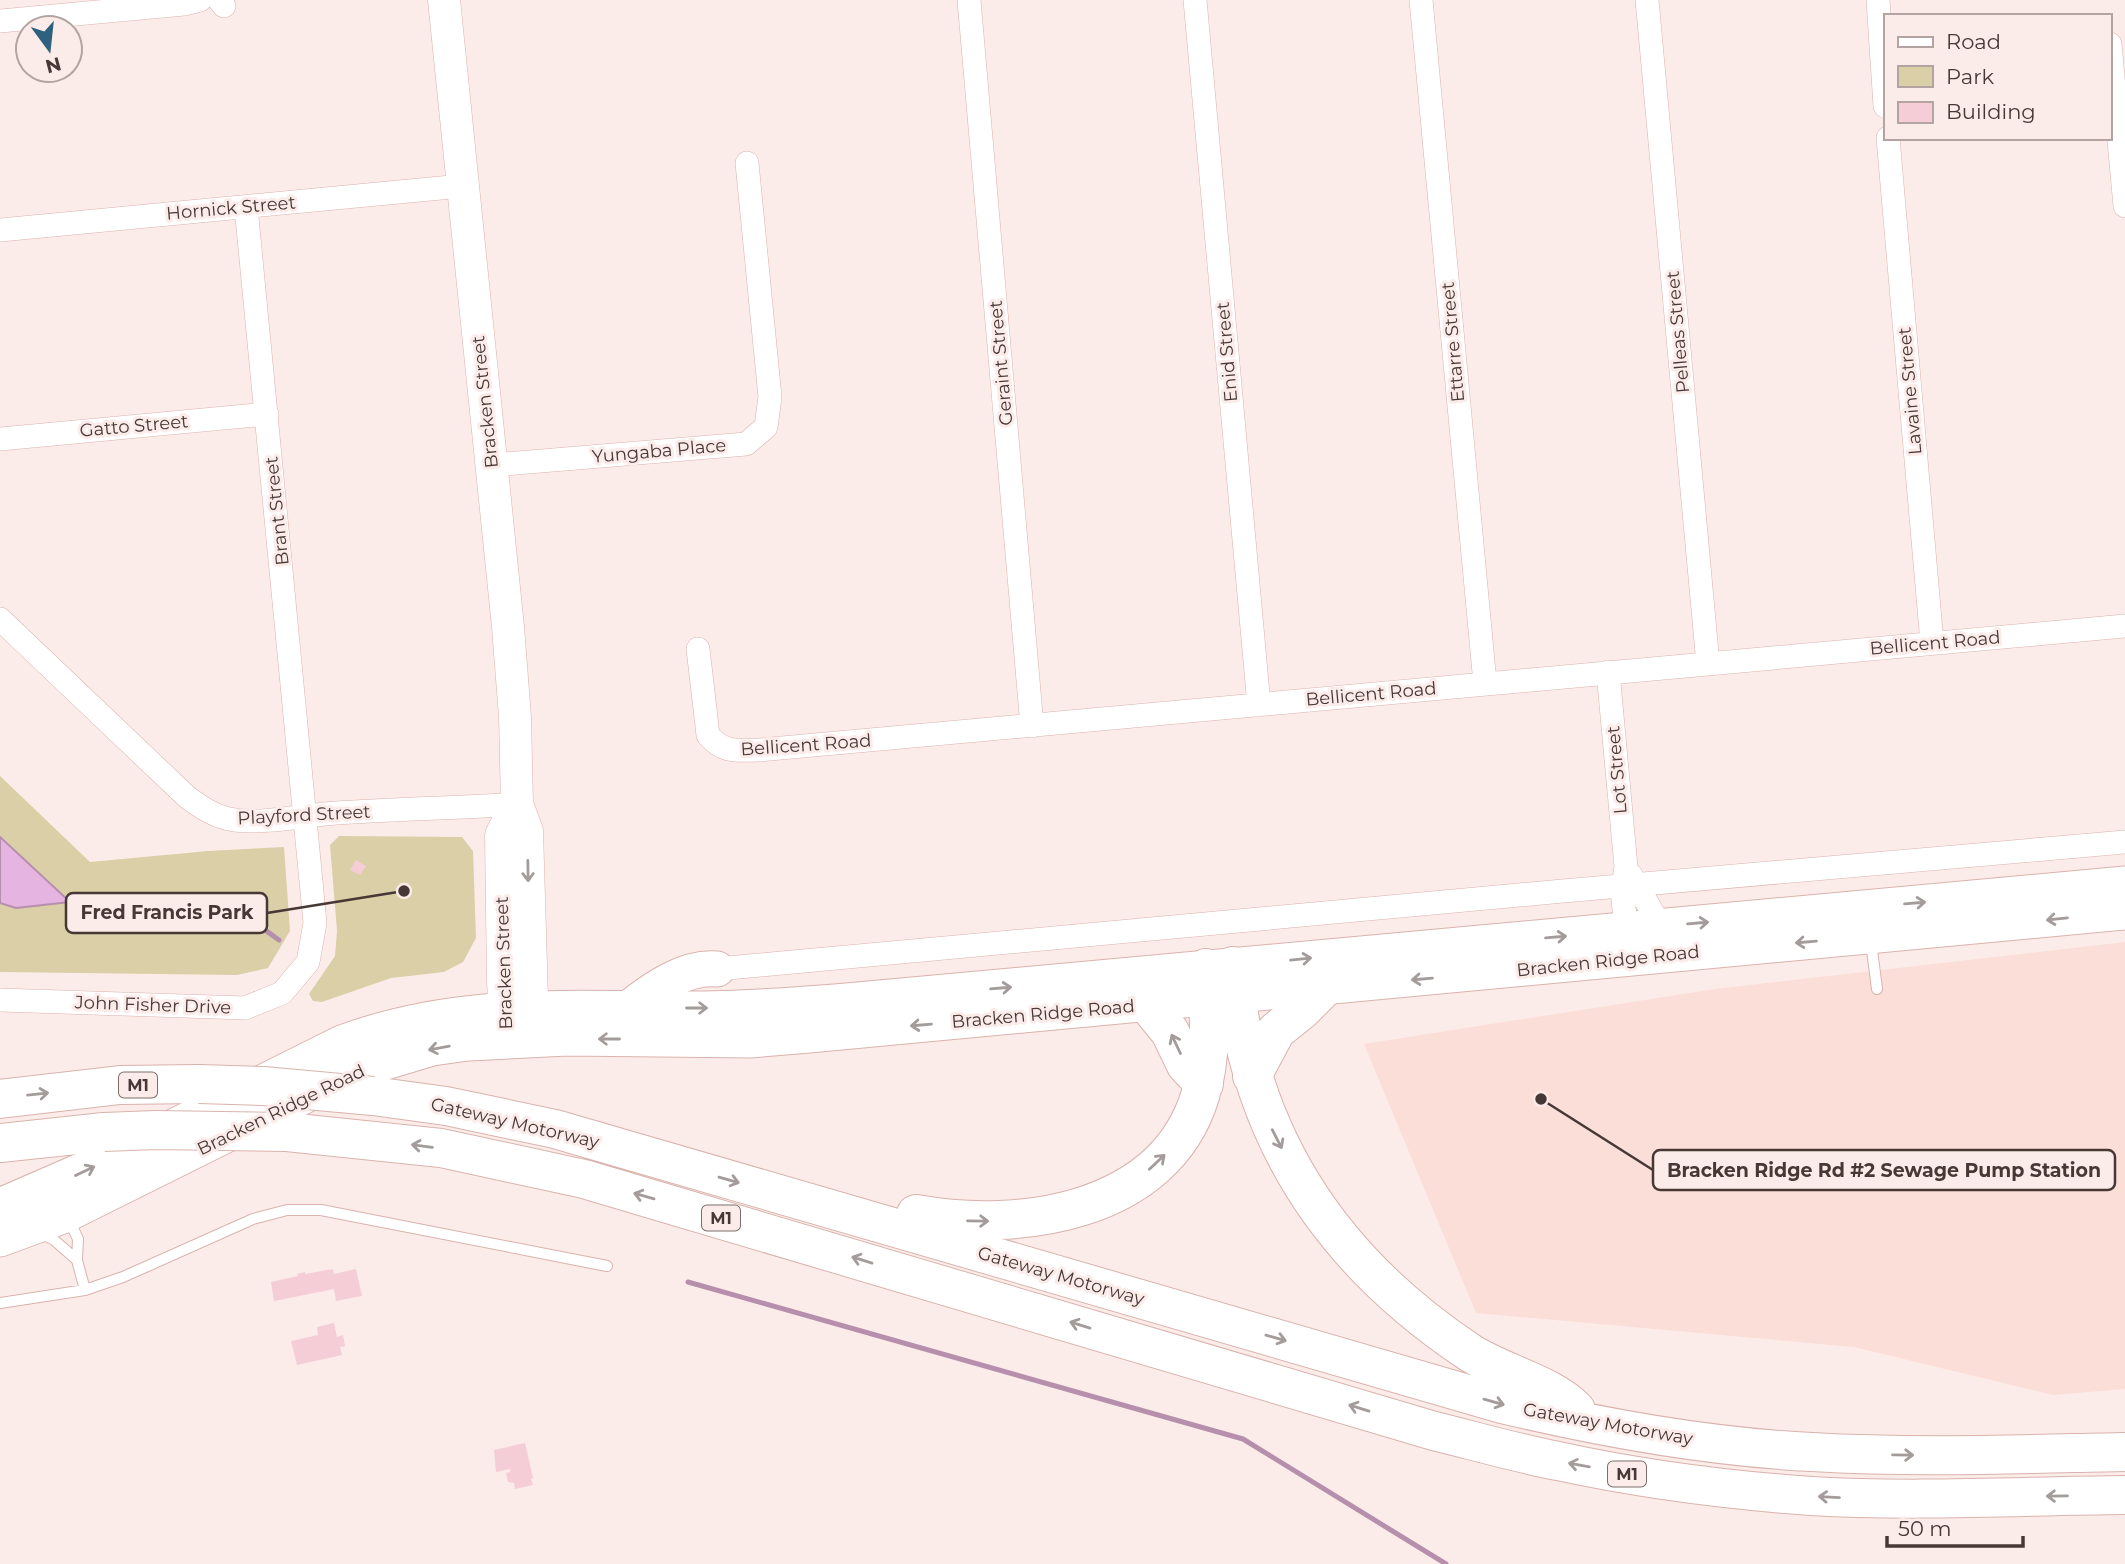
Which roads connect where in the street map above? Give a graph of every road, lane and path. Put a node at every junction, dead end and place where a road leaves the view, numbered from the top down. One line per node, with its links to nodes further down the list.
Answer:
1 (200, 0): 8 (street)
2 (444, 0): 13 (street, Bracken Street)
3 (969, 0): 28 (street, Geraint Street)
4 (1195, 0): 27 (street, Enid Street)
5 (1421, 0): 26 (street, Ettarre Street)
6 (1647, 0): 24 (street, Pelleas Street)
7 (1878, 0): 10 (street)
8 (0, 21)
9 (2115, 44): 15 (street)
10 (1884, 65)
11 (1888, 140): 22 (street, Lavaine Street)
12 (747, 163): 19 (street, Yungaba Place)
13 (462, 186): 14 (street, Hornick Street); 19 (street, Bracken Street)
14 (246, 206): 16 (street, Hornick Street); 17 (street, Brant Street)
15 (2125, 206)
16 (0, 230)
17 (267, 414): 18 (street, Gatto Street); 30 (street, Brant Street)
18 (0, 439)
19 (492, 466): 29 (street, Bracken Street)
20 (0, 619): 30 (street, Playford Street)
21 (2125, 626): 22 (street, Bellicent Road)
22 (1933, 643): 24 (street, Bellicent Road)
23 (698, 649): 28 (street, Bellicent Road)
24 (1708, 664): 25 (street, Bellicent Road)
25 (1608, 673): 26 (street, Bellicent Road); 32 (street, Lot Street)
26 (1485, 683): 27 (street, Bellicent Road)
27 (1259, 705): 28 (street, Bellicent Road)
28 (1032, 726)
29 (517, 804): 30 (street, Playford Street); 44 (street, Bracken Street)
30 (306, 815): 41 (street, John Fisher Drive)
31 (2125, 842): 32 (street)
32 (1629, 879): 36 (street, Lot Street); 37 (street)
33 (2125, 884): 35 (main road, Bracken Ridge Road, one-way to 33)
34 (2125, 912): 35 (main road, Bracken Ridge Road, one-way to 35)
35 (1858, 922): 36 (main road, Bracken Ridge Road); 40 (lane)
36 (1649, 938): 38 (main road, Bracken Ridge Road, one-way to 36); 39 (main road, Bracken Ridge Road, one-way to 39)
37 (717, 969): 43 (main road)
38 (1220, 983): 39 (main road, Bracken Ridge Road); 42 (main road, Bracken Ridge Road); 43 (main road, Bracken Ridge Road, one-way to 38); 45 (highway); 46 (highway)
39 (1323, 989): 45 (highway)
40 (1877, 989)
41 (0, 1000)
42 (1147, 1004): 44 (main road, Bracken Ridge Road, one-way to 44); 46 (highway, one-way to 42)
43 (629, 1008): 44 (main road, Bracken Ridge Road)
44 (519, 1025): 49 (main road, Bracken Ridge Road, one-way to 49); 49 (main road, Bracken Ridge Road, one-way to 44)
45 (1252, 1076): 55 (highway, one-way to 55)
46 (1204, 1084): 50 (highway, one-way to 46)
47 (0, 1098): 50 (highway, Gateway Motorway / M1, one-way to 50, bridge)
48 (0, 1143): 57 (highway, M1, one-way to 48, bridge)
49 (30, 1214): 51 (lane); 51 (lane)
50 (863, 1219): 55 (highway, Gateway Motorway / M1, one-way to 55)
51 (77, 1260): 53 (lane)
52 (607, 1266): 53 (lane)
53 (85, 1290): 54 (lane)
54 (0, 1303)
55 (1588, 1423): 56 (highway, Gateway Motorway / M1, one-way to 56)
56 (2125, 1452)
57 (2125, 1495)

